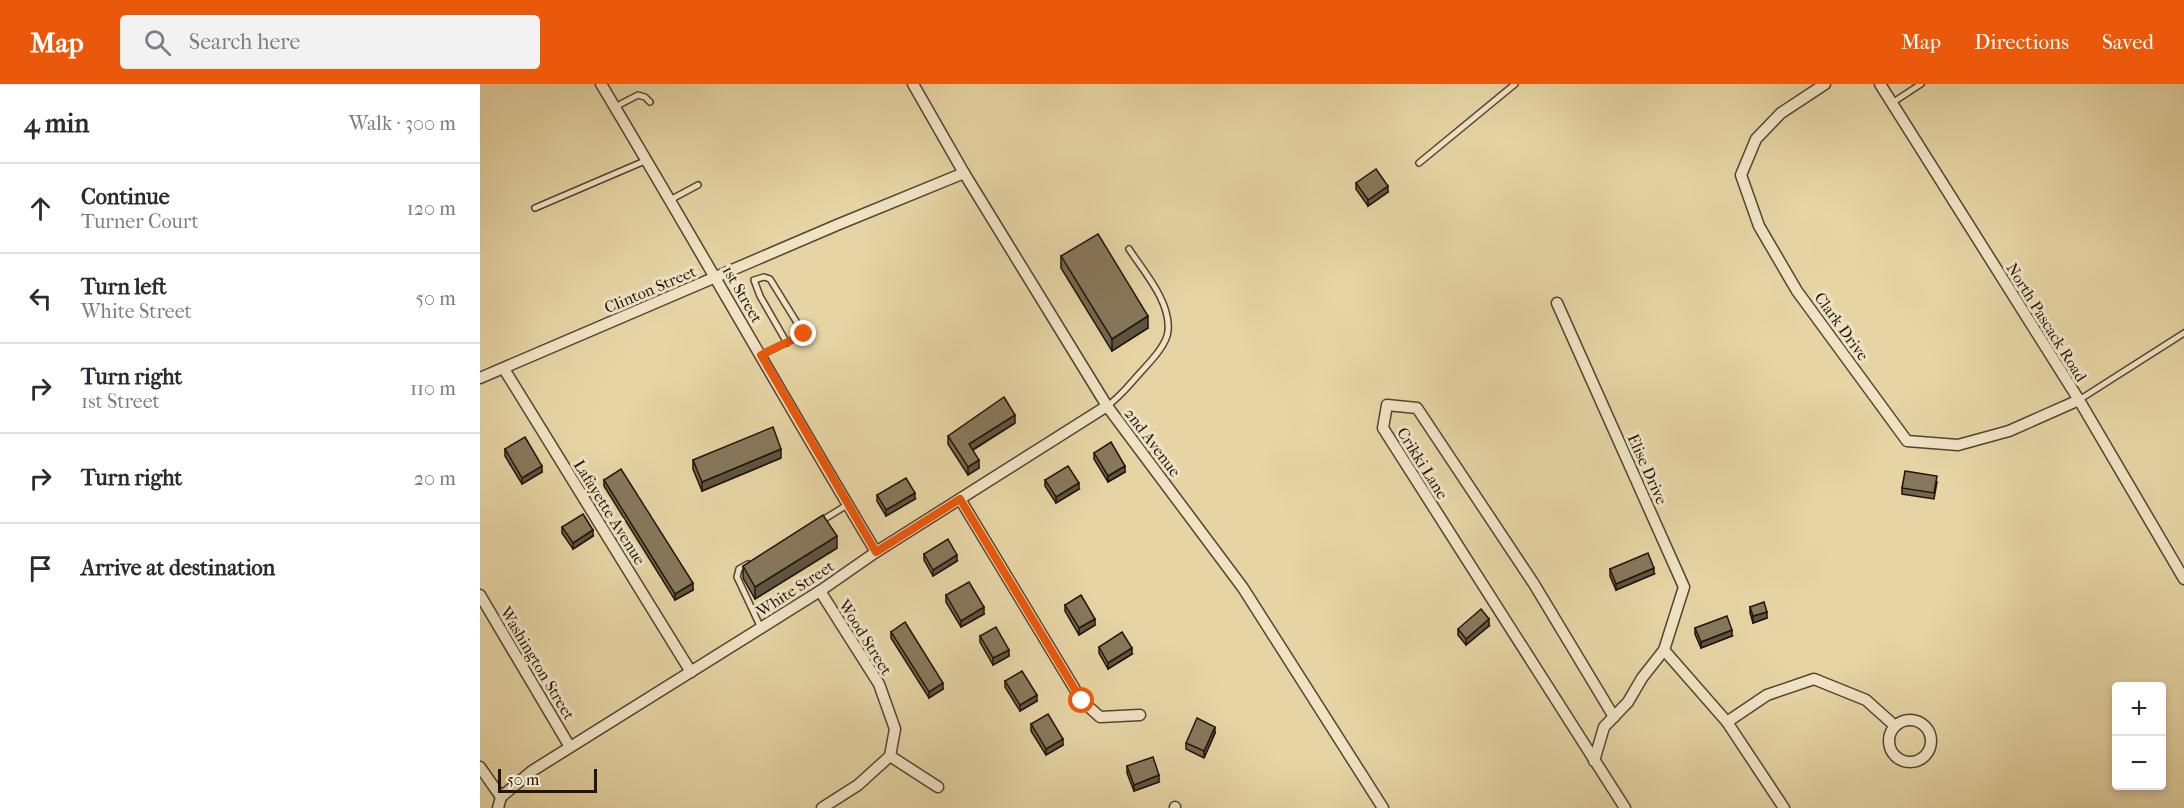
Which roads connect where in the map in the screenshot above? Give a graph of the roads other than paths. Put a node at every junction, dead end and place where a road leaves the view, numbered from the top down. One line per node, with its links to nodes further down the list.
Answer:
1 (601, 84): 9 (street, 1st Street)
2 (913, 84): 12 (street, 2nd Avenue)
3 (1515, 84): 11 (lane)
4 (1825, 84): 24 (street, Clark Drive)
5 (1880, 84): 8 (street, North Pascack Road)
6 (1921, 84): 8 (lane)
7 (650, 102): 9 (lane)
8 (1892, 103): 24 (street, North Pascack Road)
9 (615, 107): 10 (street, 1st Street)
10 (647, 160): 14 (street, 1st Street); 15 (lane)
11 (1419, 163)
12 (964, 173): 17 (street, Clinton Street); 25 (street, 2nd Avenue)
13 (698, 185): 14 (lane)
14 (670, 200): 17 (street, 1st Street)
15 (535, 208)
16 (1129, 249): 25 (lane)
17 (716, 277): 21 (street, 1st Street); 22 (street, Clinton Street)
18 (1557, 303): 35 (street, Elise Drive)
19 (2184, 333): 24 (lane)
20 (787, 343): 20 (lane); 21 (lane)
21 (761, 355): 27 (street, 1st Street)
22 (504, 369): 23 (street, Clinton Street); 36 (street, Lafayette Avenue)
23 (480, 378)
24 (2079, 400): 31 (street, North Pascack Road)
25 (1107, 406): 26 (street, White Street); 48 (street, 2nd Avenue)
26 (960, 499): 29 (street, White Street); 37 (street)
27 (847, 505): 28 (lane); 29 (street, 1st Street)
28 (814, 525)
29 (876, 552): 32 (street, White Street)
30 (758, 558): 34 (lane)
31 (2184, 579)
32 (820, 591): 34 (street, White Street); 42 (street, Wood Street)
33 (480, 595): 41 (street, Washington Street)
34 (761, 628): 36 (street, White Street)
35 (1664, 650): 38 (street, Elise Drive); 39 (street)
36 (691, 672): 41 (street, White Street)
37 (1140, 715)
38 (1614, 717): 43 (street, Elise Drive); 43 (street, Crikki Lane)
39 (1727, 722): 40 (street); 50 (street)
40 (1895, 726)
41 (570, 747): 46 (street, White Street)
42 (890, 756): 45 (street); 47 (street)
43 (1594, 761): 49 (street, Crikki Lane)
44 (480, 767): 46 (street)
45 (938, 787)
46 (499, 803)
47 (822, 808)
48 (1383, 808)
49 (1625, 808)
50 (1784, 808)

